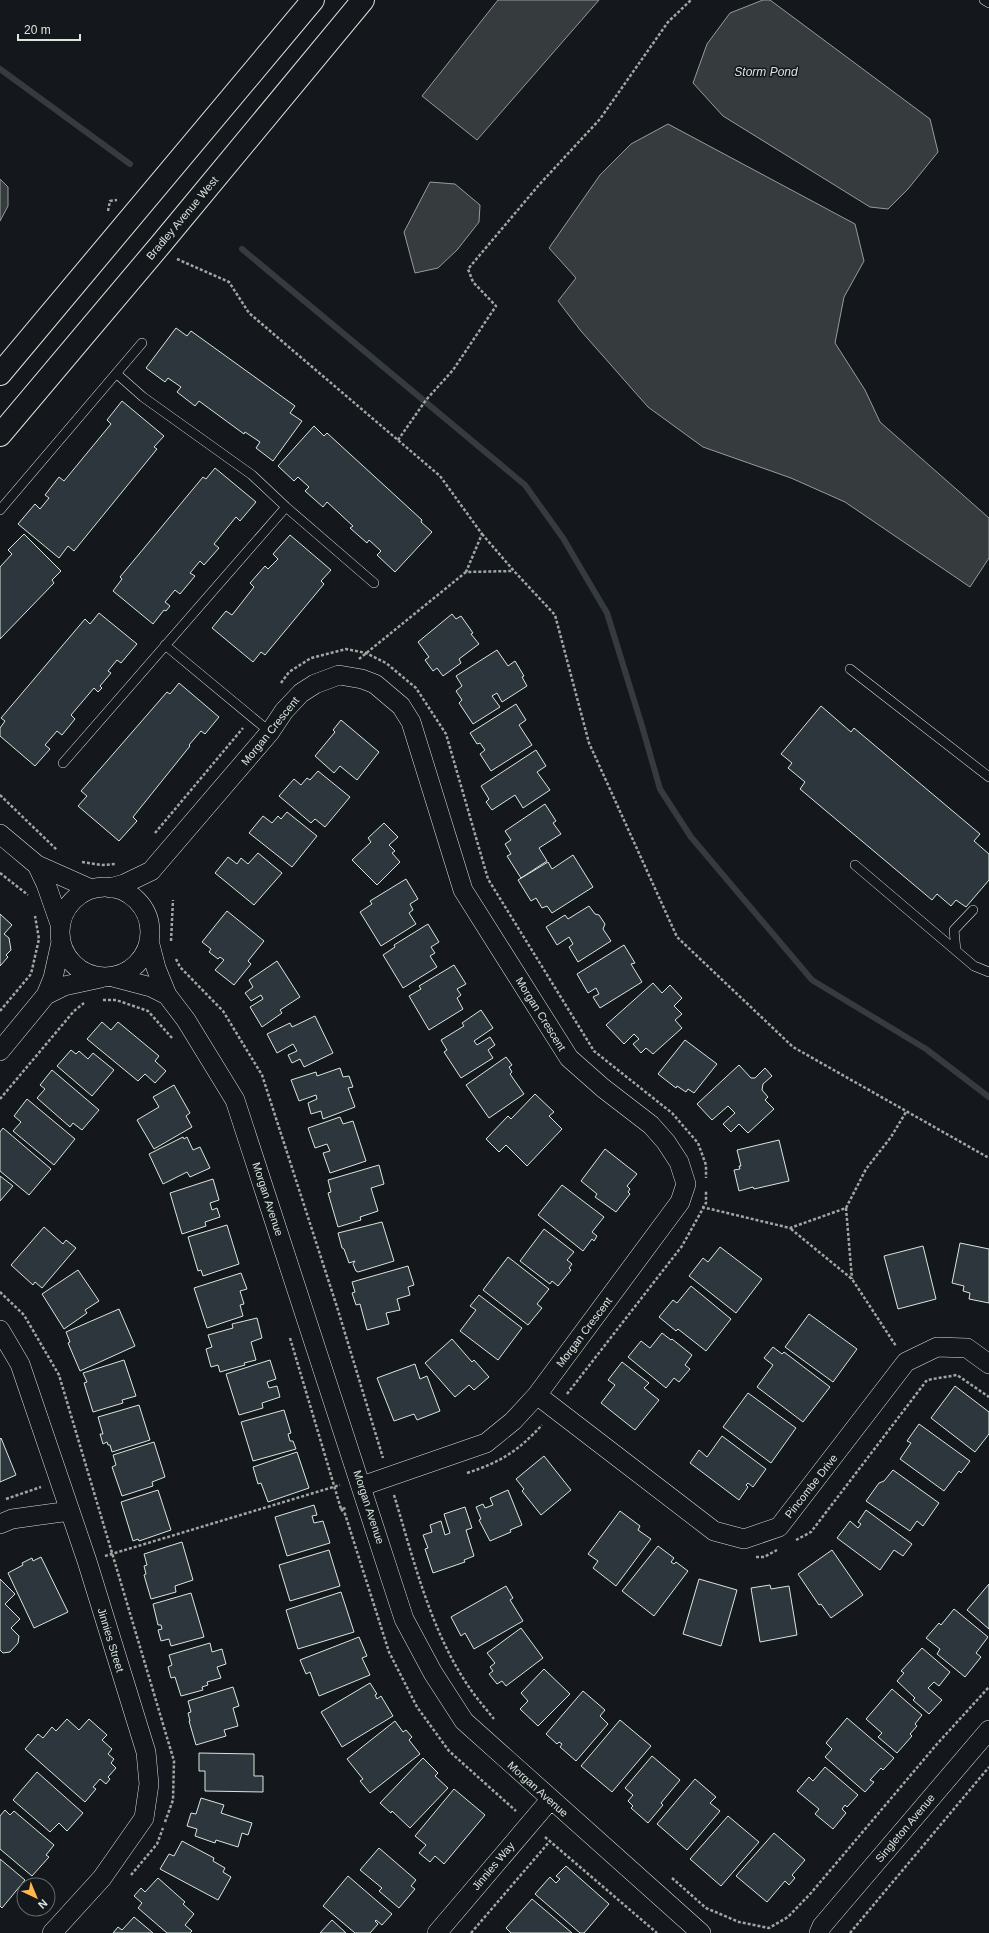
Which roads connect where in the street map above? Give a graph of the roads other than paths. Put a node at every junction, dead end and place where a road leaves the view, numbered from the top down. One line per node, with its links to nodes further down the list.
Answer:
1 (313, 0): 6 (main road)
2 (362, 0): 8 (main road, Bradley Avenue West)
3 (984, 0): 4 (lane)
4 (989, 3)
5 (142, 343): 7 (lane)
6 (0, 374)
7 (117, 374): 9 (lane); 10 (lane)
8 (0, 435)
9 (286, 507): 11 (lane); 12 (lane)
10 (0, 510)
11 (374, 583)
12 (165, 645): 14 (lane); 15 (lane)
13 (850, 669): 16 (lane)
14 (270, 732): 20 (street, Morgan Crescent); 35 (street, Morgan Crescent)
15 (63, 763)
16 (989, 777)
17 (0, 834): 18 (street)
18 (37, 865): 22 (street); 25 (street)
19 (855, 865): 27 (lane)
20 (150, 871): 21 (street, Morgan Crescent); 24 (street)
21 (110, 888): 22 (street); 24 (street)
22 (91, 889): 25 (street)
23 (973, 910): 27 (lane)
24 (147, 916): 26 (street)
25 (61, 933): 29 (street); 30 (street)
26 (150, 941): 29 (street); 31 (street, Morgan Avenue)
27 (956, 951): 28 (lane)
28 (989, 972)
29 (107, 977): 30 (street); 31 (street)
30 (46, 995): 32 (street)
31 (167, 995): 36 (street, Morgan Avenue)
32 (0, 1050)
33 (0, 1330): 37 (street, Jinnies Street)
34 (989, 1364): 35 (street, Pincombe Drive)
35 (537, 1395): 36 (street, Morgan Crescent)
36 (363, 1489): 40 (street, Morgan Avenue)
37 (70, 1512): 38 (street); 42 (street, Jinnies Street)
38 (0, 1524)
39 (989, 1730): 41 (street, Singleton Avenue)
40 (550, 1800): 43 (street, Jinnies Way); 44 (street, Morgan Avenue)
41 (817, 1931)
42 (52, 1933)
43 (437, 1933)
44 (701, 1933)

